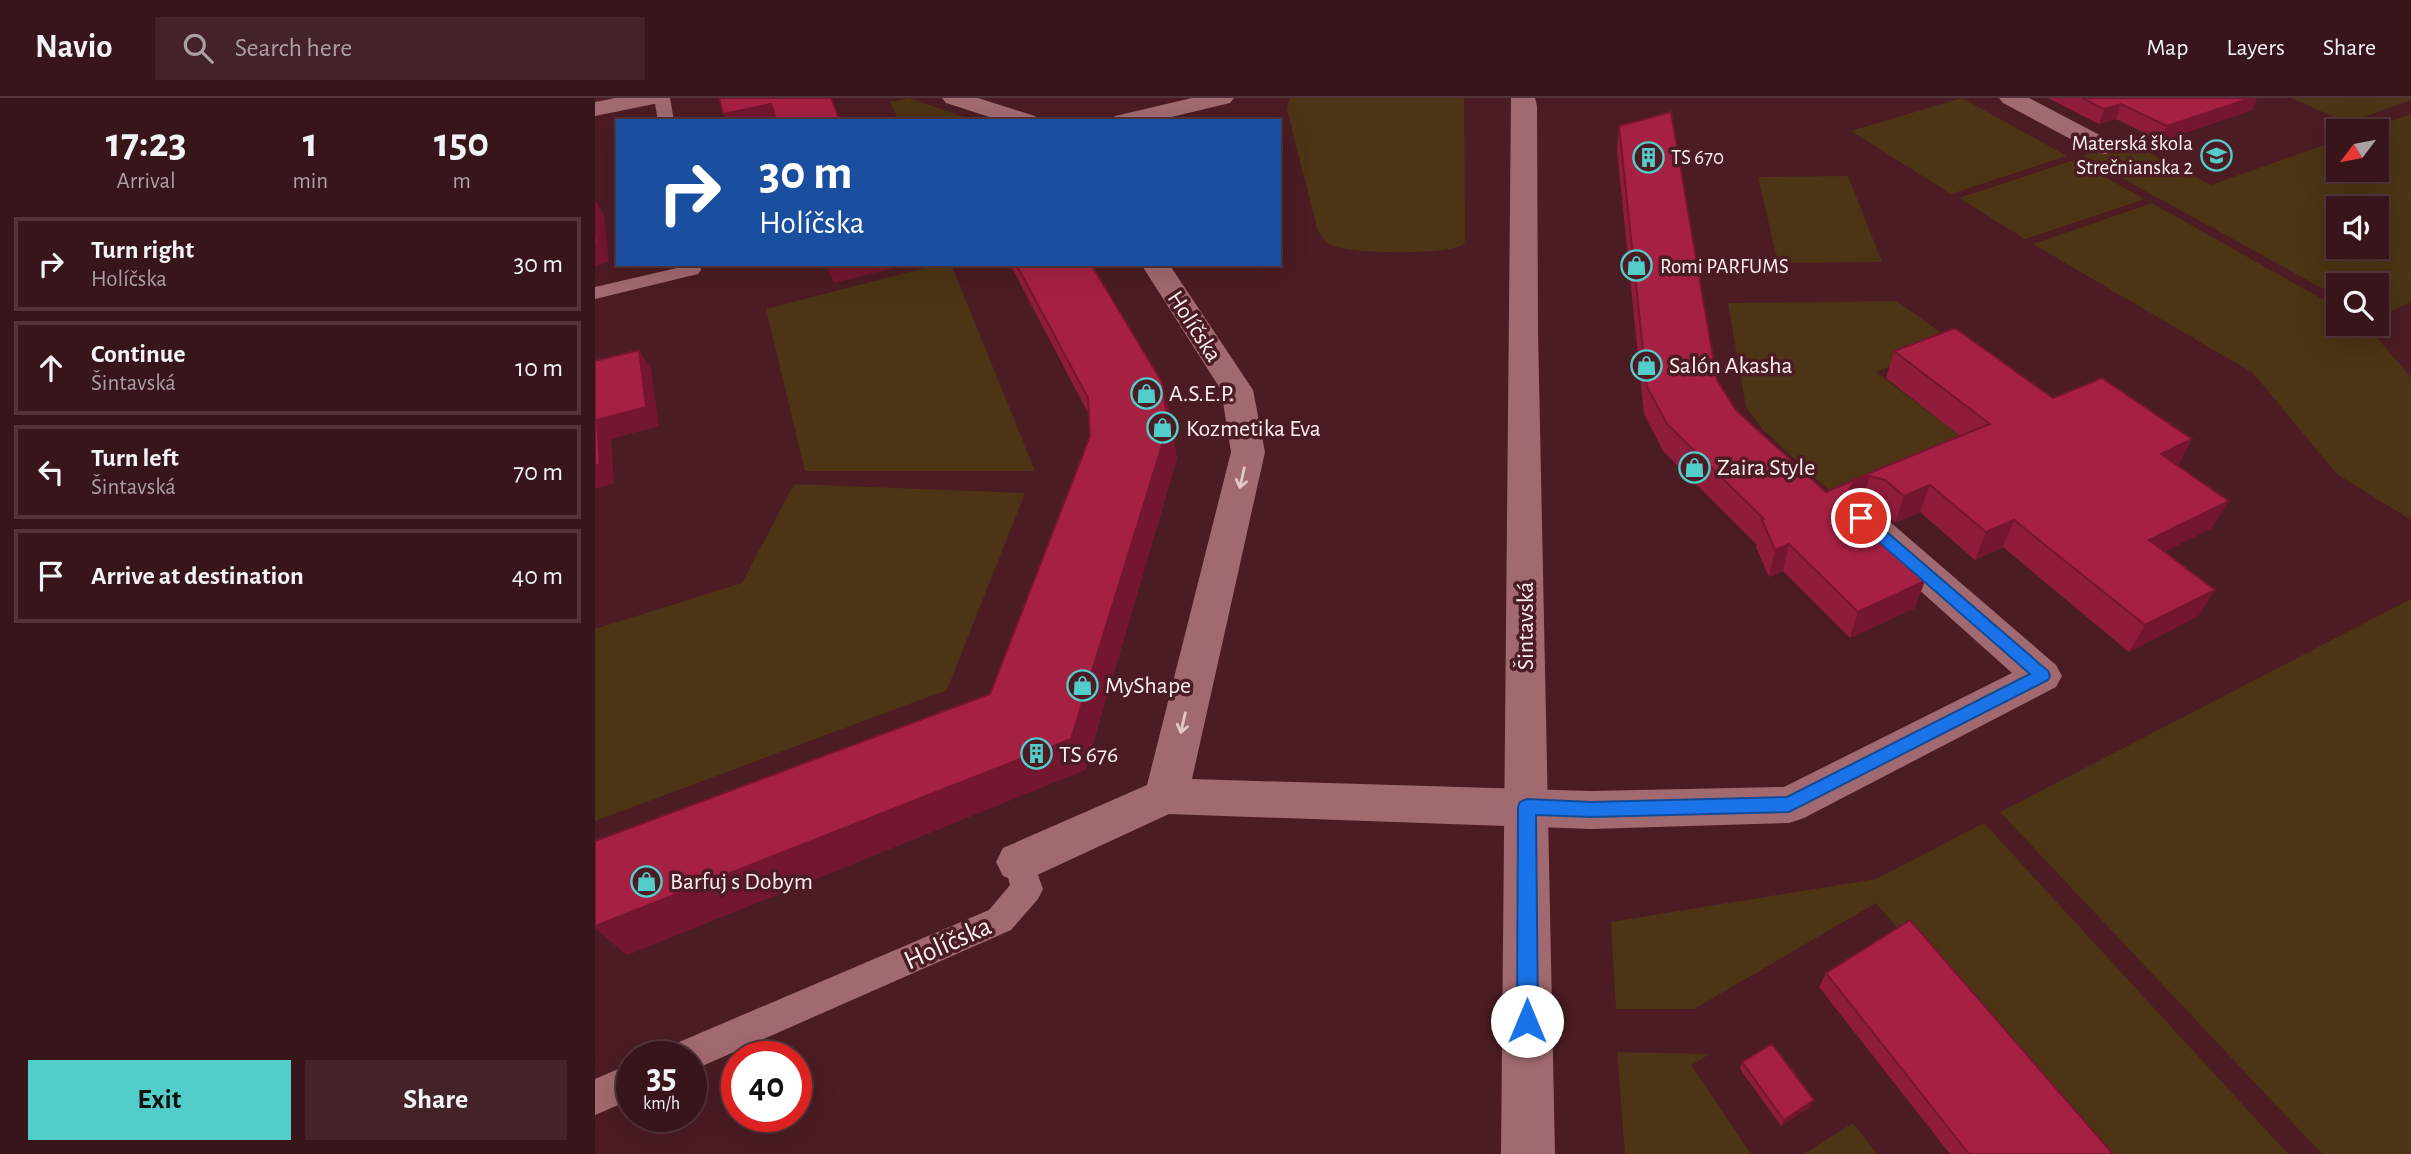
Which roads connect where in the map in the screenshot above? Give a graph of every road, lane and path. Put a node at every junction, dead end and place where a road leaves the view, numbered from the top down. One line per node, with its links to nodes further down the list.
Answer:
1 (651, 98): 7 (street)
2 (663, 98): 8 (lane)
3 (954, 98): 9 (street)
4 (1222, 98): 10 (street)
5 (1523, 98): 17 (street, Šintavská)
6 (2011, 98): 11 (street)
7 (595, 109)
8 (666, 119)
9 (1021, 119)
10 (1132, 119)
11 (2104, 147)
12 (690, 266): 14 (lane)
13 (1156, 266): 16 (street, Holíčska, one-way to 16)
14 (595, 293)
15 (1861, 518): 17 (street, Holíčska)
16 (1166, 796): 17 (street, Holíčska); 18 (street, Holíčska)
17 (1527, 807): 22 (street, Šintavská)
18 (1019, 862): 19 (lane, Holíčska)
19 (707, 1047)
20 (616, 1088): 21 (lane)
21 (595, 1097)
22 (1528, 1154)

